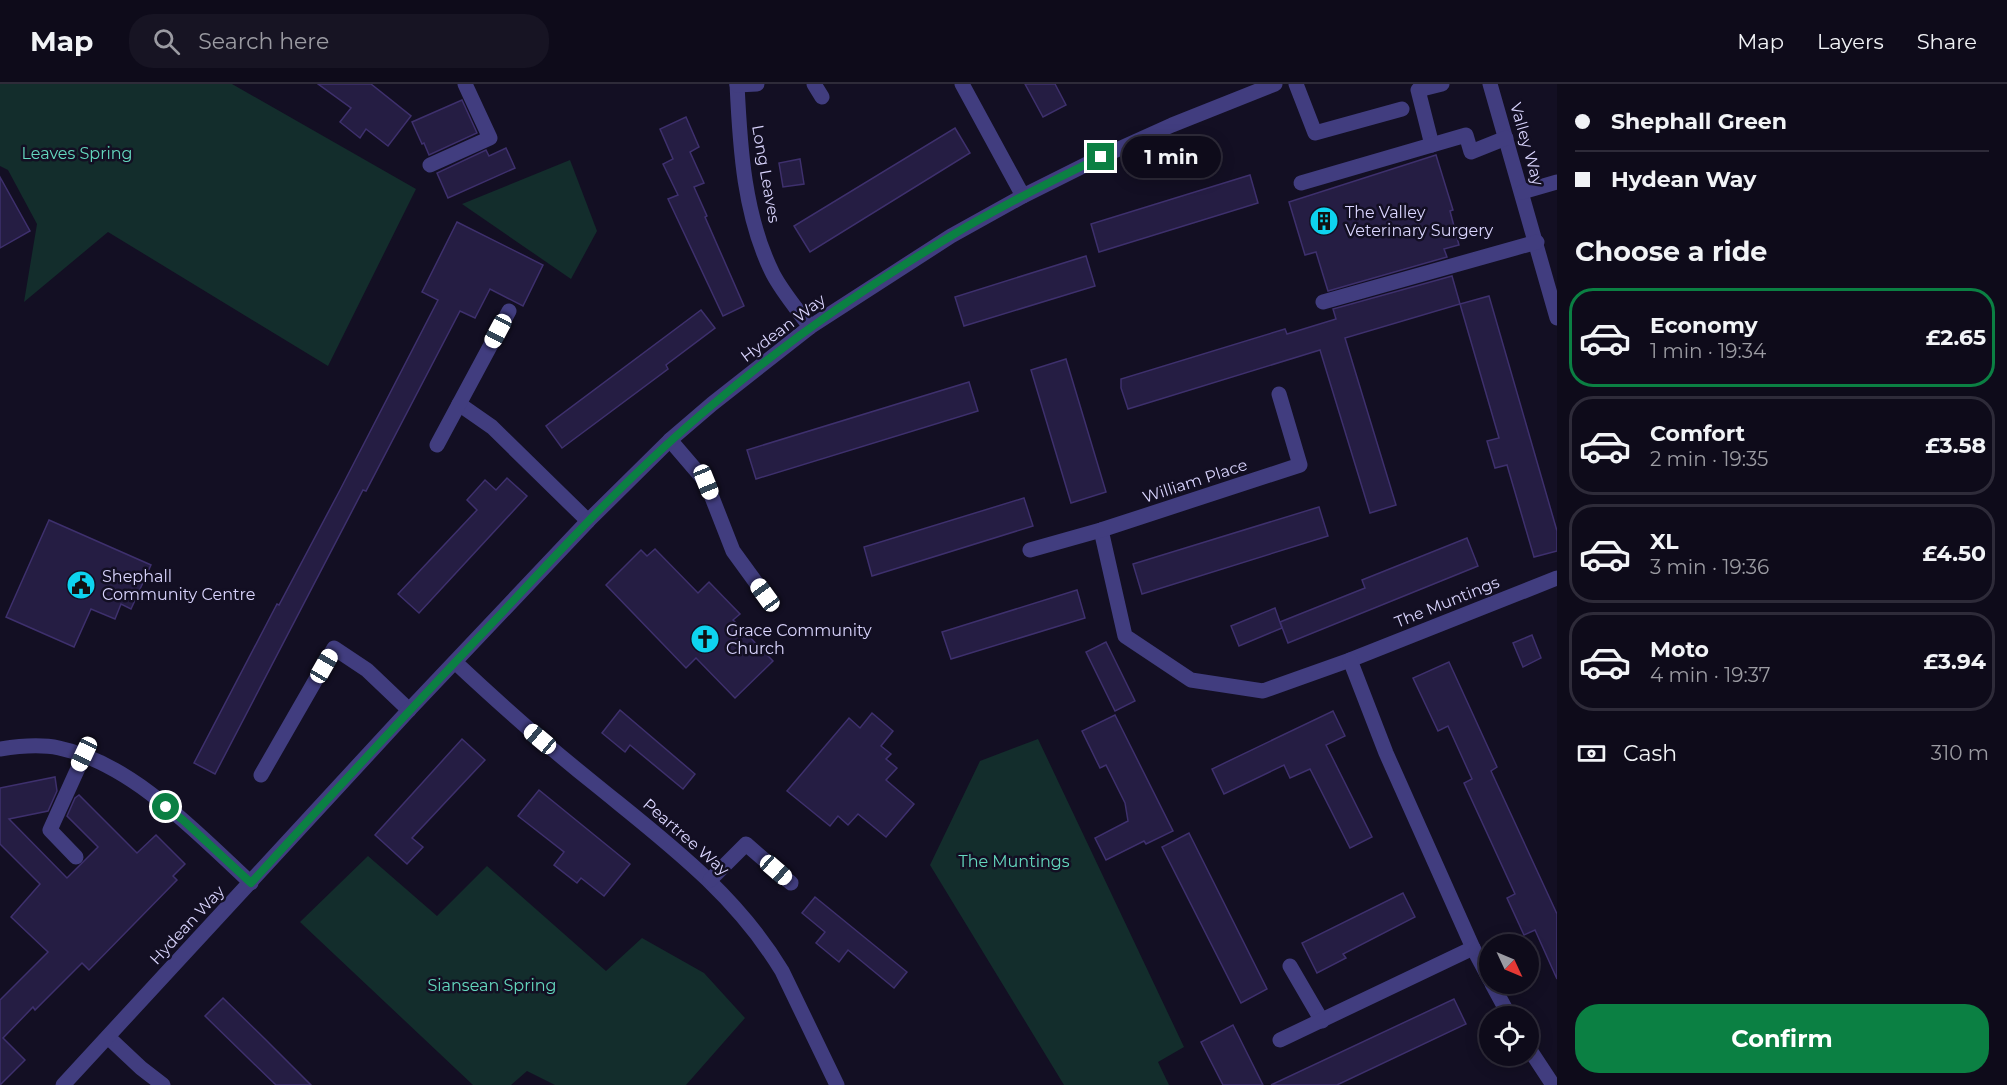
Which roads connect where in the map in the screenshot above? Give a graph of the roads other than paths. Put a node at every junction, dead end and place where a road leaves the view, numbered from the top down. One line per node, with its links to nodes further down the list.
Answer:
1 (465, 84): 12 (street)
2 (757, 84): 8 (street)
3 (962, 84): 16 (street)
4 (1275, 84): 16 (street, Hydean Way)
5 (1296, 84): 9 (street)
6 (1442, 84): 11 (street)
7 (1490, 84): 10 (street, Valley Way)
8 (737, 85): 21 (street, Long Leaves)
9 (1402, 109)
10 (1506, 138): 11 (street); 15 (street, Valley Way)
11 (1432, 145): 14 (street)
12 (430, 165)
13 (1557, 182): 15 (street)
14 (1301, 183)
15 (1522, 192): 17 (street, Valley Way)
16 (1023, 196): 21 (street, Hydean Way)
17 (1537, 242): 18 (street); 20 (street, Valley Way)
18 (1323, 302)
19 (509, 311): 23 (street)
20 (1557, 318)
21 (810, 327): 24 (street, Hydean Way)
22 (1279, 394): 27 (street, William Place)
23 (459, 404): 25 (street); 26 (street)
24 (670, 440): 26 (street, Hydean Way); 30 (street)
25 (437, 445)
26 (588, 521): 32 (street, Hydean Way)
27 (1101, 530): 28 (street, William Place); 31 (street, The Muntings)
28 (1030, 550)
29 (1557, 578): 31 (street, The Muntings)
30 (765, 595)
31 (1350, 660): 41 (street)
32 (455, 662): 33 (street, Hydean Way); 38 (street, Peartree Way)
33 (409, 710): 36 (street); 39 (street, Hydean Way)
34 (0, 749): 35 (street)
35 (84, 754): 37 (street); 39 (street)
36 (261, 775)
37 (76, 857)
38 (710, 880): 40 (street); 50 (street, Peartree Way)
39 (251, 883): 45 (street, Hydean Way)
40 (791, 883)
41 (1473, 948): 42 (street); 44 (street)
42 (1479, 959)
43 (1290, 966): 44 (street)
44 (1322, 1021): 46 (street)
45 (108, 1037): 48 (street, Hydean Way); 49 (street)
46 (1280, 1040)
47 (1539, 1064): 51 (street)
48 (63, 1085)
49 (164, 1085)
50 (837, 1085)
51 (1553, 1085)

